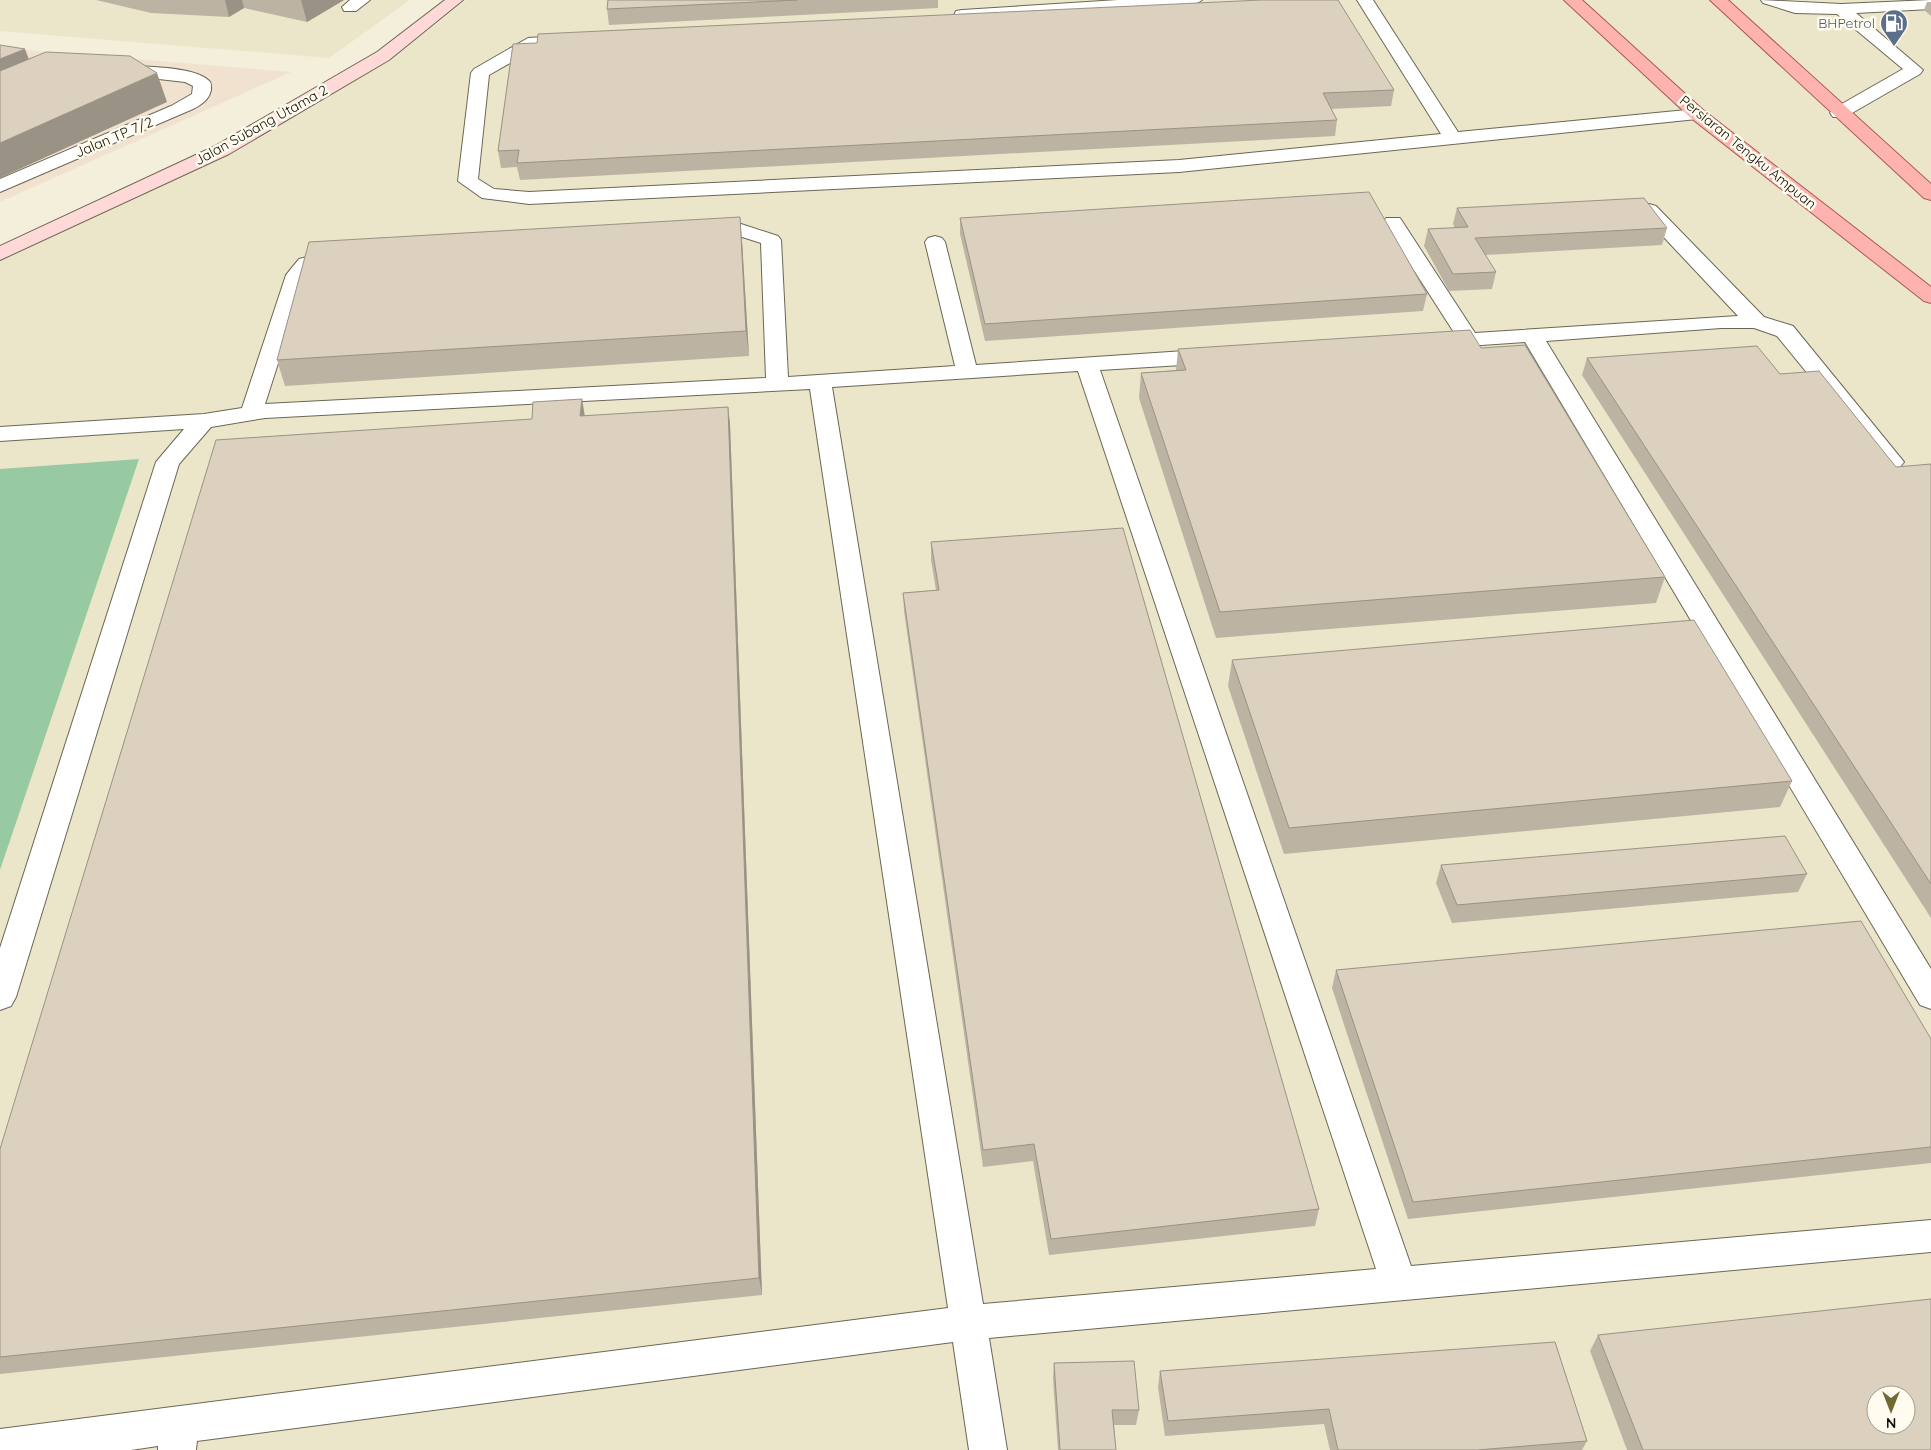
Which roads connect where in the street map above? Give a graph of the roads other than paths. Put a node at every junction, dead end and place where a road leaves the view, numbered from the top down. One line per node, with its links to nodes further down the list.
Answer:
1 (455, 0): 21 (main road, Jalan Subang Utama 2)
2 (1194, 0): 9 (street)
3 (1365, 0): 14 (street)
4 (1572, 0): 13 (main road, Persiaran Tengku Ampuan)
5 (1718, 0): 12 (main road)
6 (1769, 0): 8 (street)
7 (1931, 4): 8 (street)
8 (1841, 10): 12 (street)
9 (948, 16)
10 (594, 38): 14 (street)
11 (106, 69): 15 (street, Jalan TP 7/2)
12 (1840, 113): 16 (main road)
13 (1697, 114): 14 (street); 23 (main road, Persiaran Tengku Ampuan)
14 (1453, 139)
15 (0, 186)
16 (1931, 194)
17 (1649, 210): 24 (street)
18 (1393, 222): 26 (street)
19 (689, 232): 32 (street)
20 (935, 242): 30 (street)
21 (0, 254)
22 (356, 255): 33 (street)
23 (1931, 296)
24 (1756, 322): 25 (street); 36 (street)
25 (1532, 336): 26 (street); 38 (street)
26 (1469, 340): 27 (street)
27 (1420, 343)
28 (1234, 355): 29 (street)
29 (1087, 364): 30 (street); 40 (street)
30 (967, 371): 31 (street)
31 (820, 380): 32 (street); 41 (street)
32 (777, 384): 33 (street)
33 (251, 414): 34 (street)
34 (204, 421): 35 (street); 37 (street)
35 (0, 434)
36 (1892, 462)
37 (0, 996)
38 (1931, 996)
39 (1931, 1236): 40 (street)
40 (1398, 1284): 41 (street)
41 (968, 1323): 42 (street); 44 (street)
42 (177, 1438): 43 (street)
43 (0, 1448)
44 (988, 1450)

